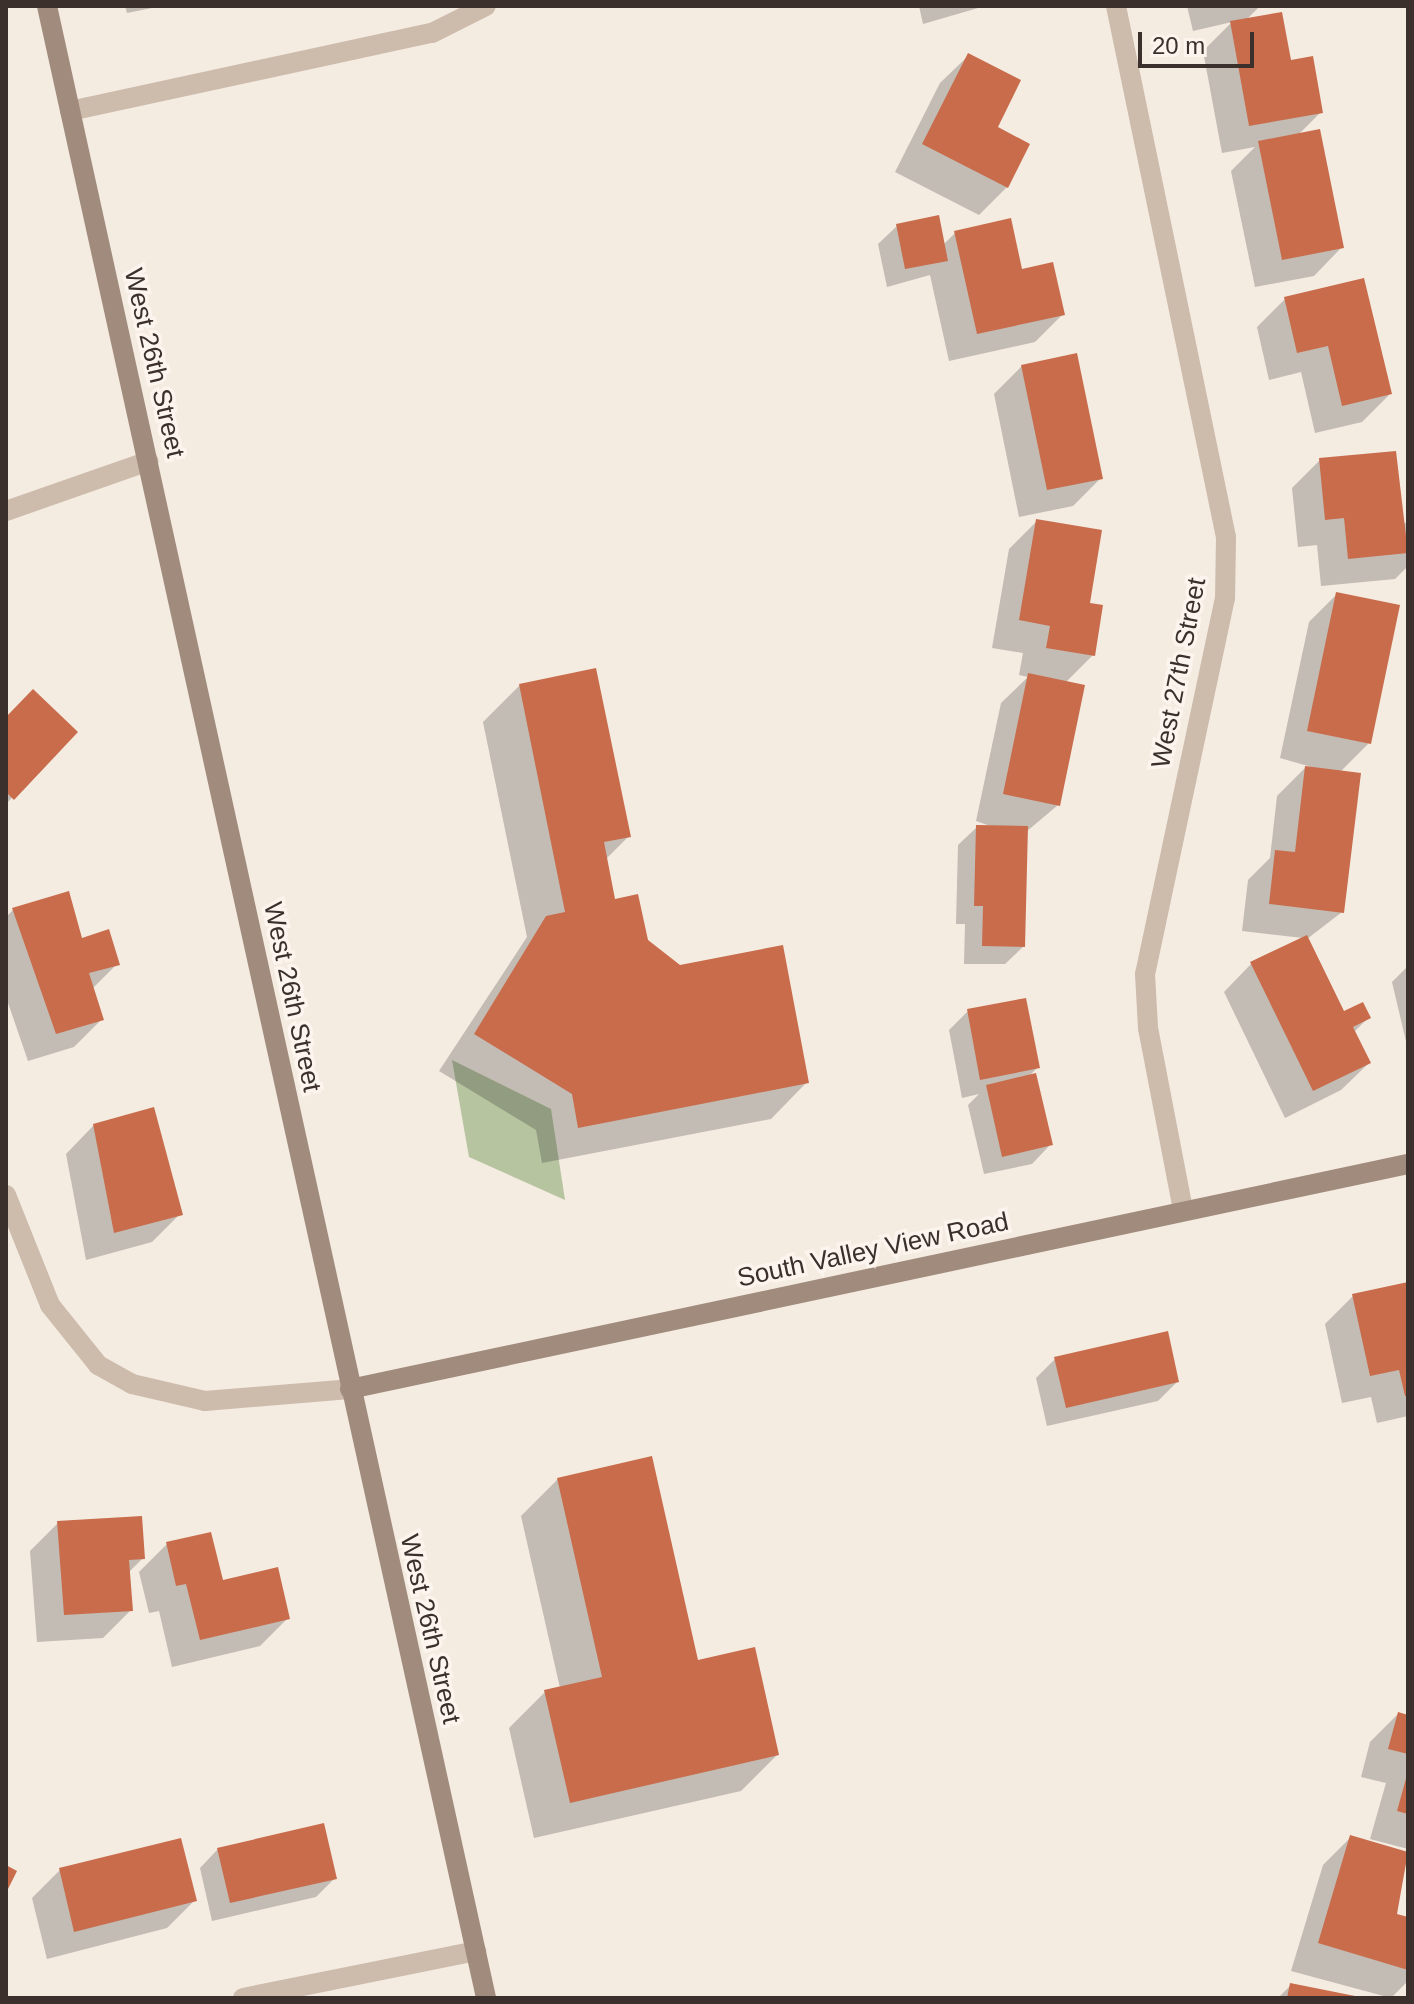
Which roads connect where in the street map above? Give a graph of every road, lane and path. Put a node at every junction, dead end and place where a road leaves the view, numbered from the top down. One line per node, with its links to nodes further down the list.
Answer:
1 (47, 6): 4 (main road, West 26th Street)
2 (486, 6): 4 (street)
3 (1116, 6): 9 (street, West 27th Street)
4 (70, 111): 5 (main road, West 26th Street)
5 (149, 461): 6 (street); 10 (main road, West 26th Street)
6 (6, 511)
7 (1408, 1164): 9 (main road, South Valley View Road)
8 (6, 1195): 10 (street)
9 (1183, 1210): 10 (main road, South Valley View Road)
10 (350, 1389): 11 (main road, West 26th Street)
11 (476, 1951): 12 (street); 13 (main road, West 26th Street)
12 (243, 1998)
13 (486, 1998)

